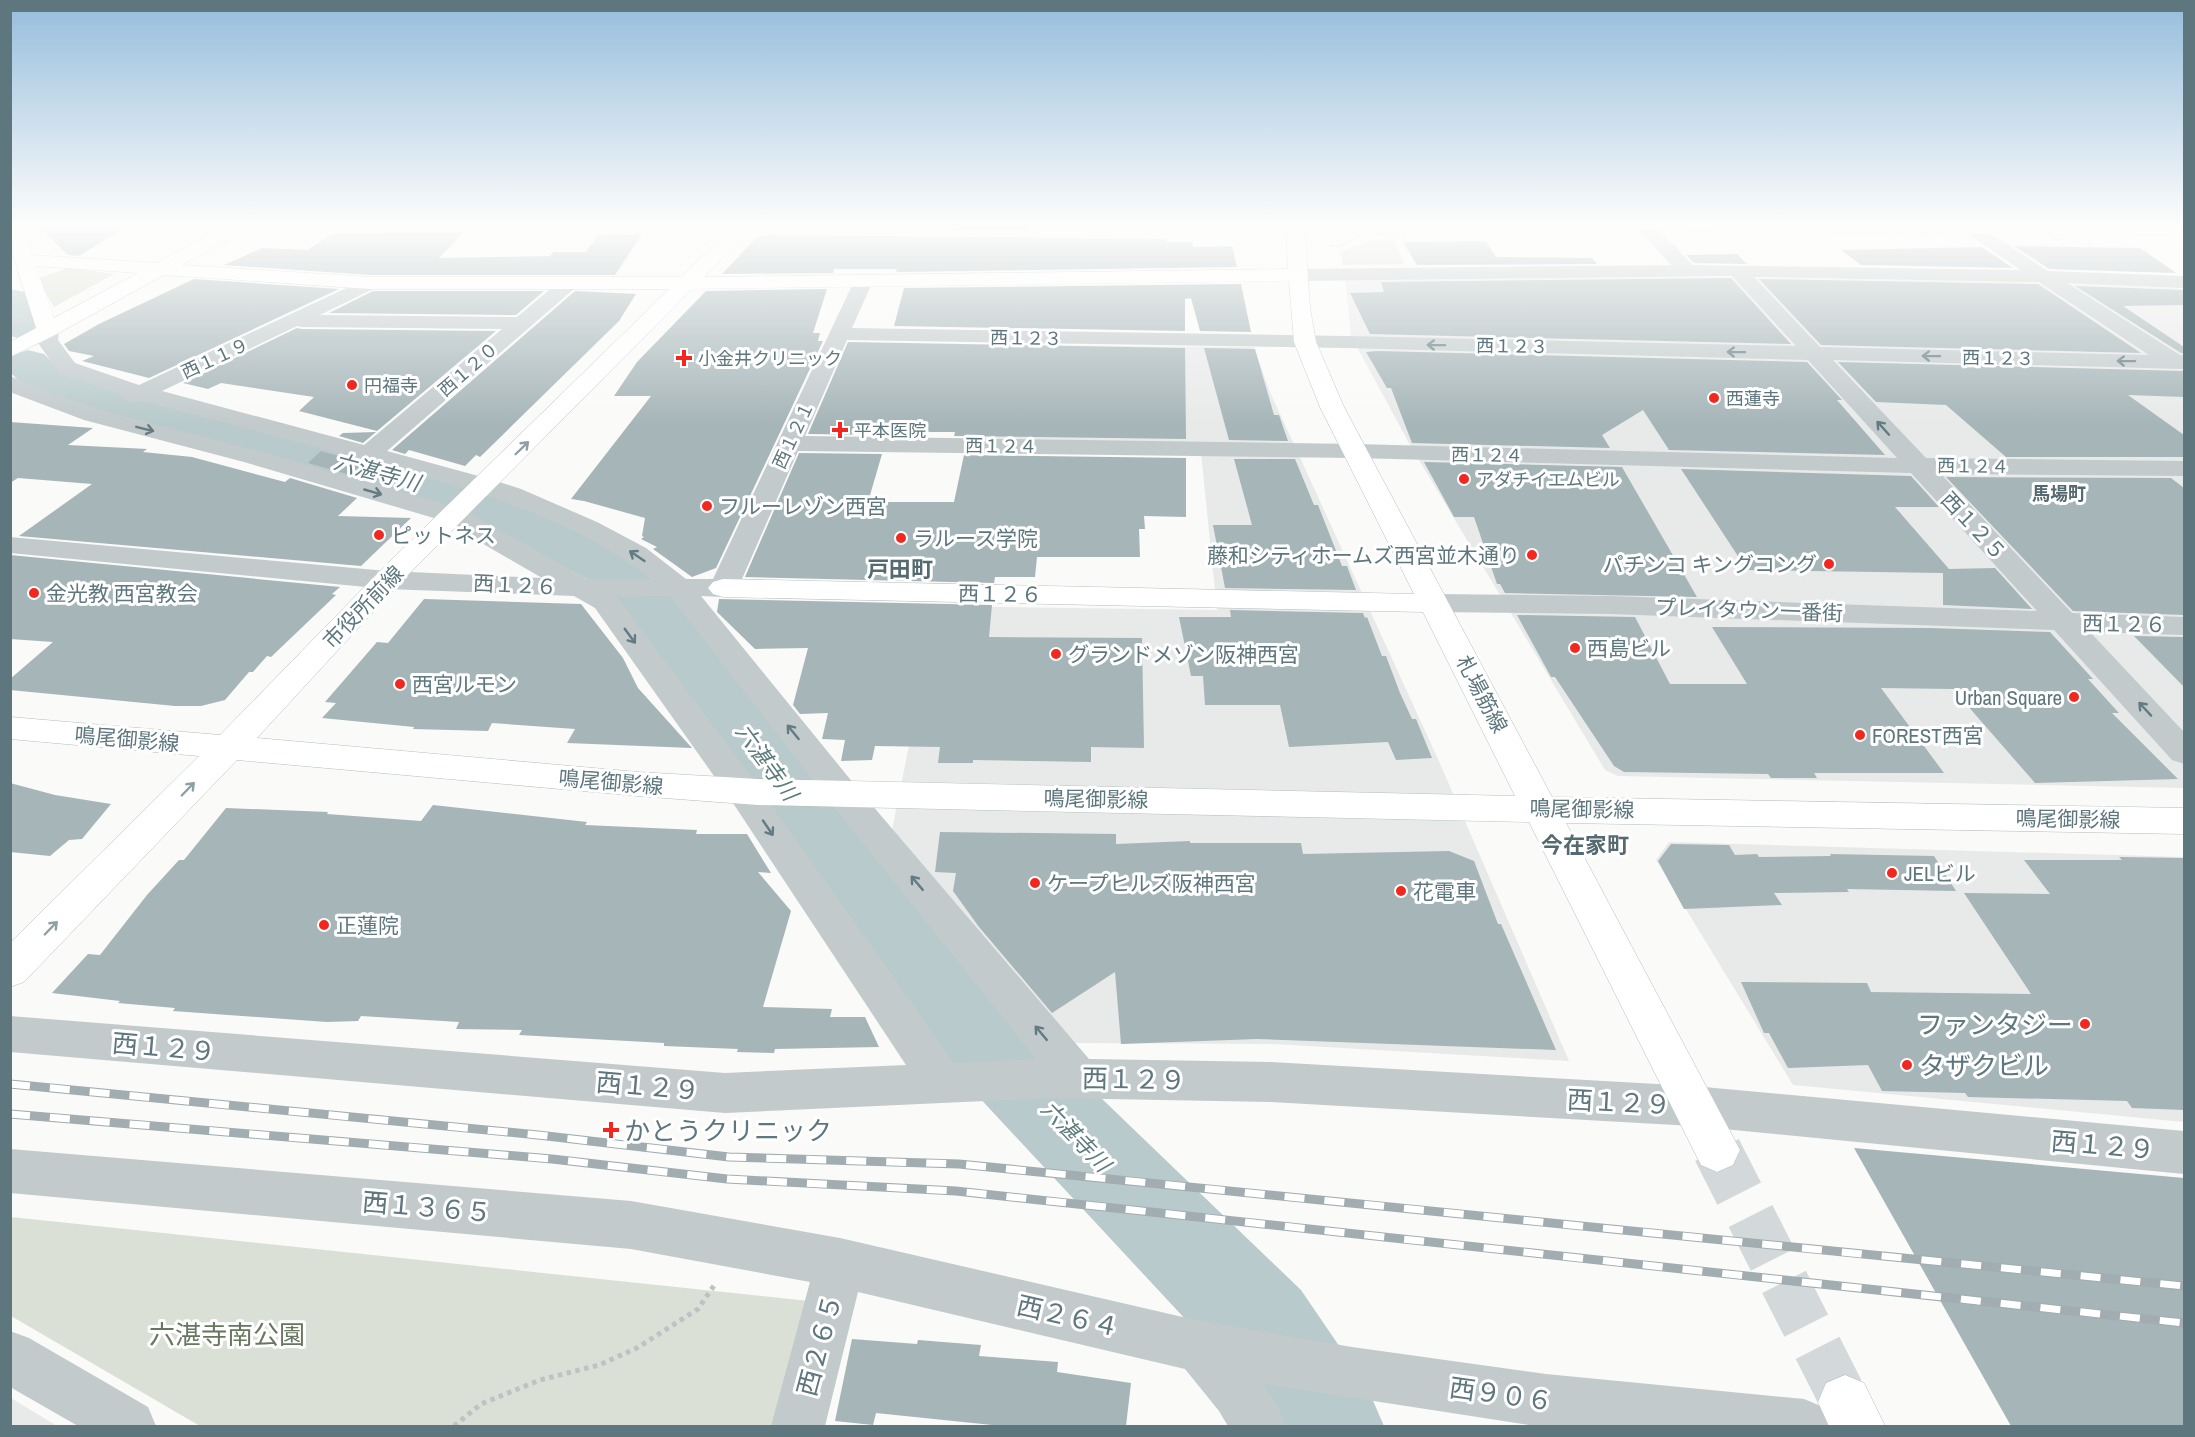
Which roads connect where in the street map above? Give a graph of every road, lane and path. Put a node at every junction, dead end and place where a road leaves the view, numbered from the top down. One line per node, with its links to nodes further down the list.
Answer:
1 (32, 291): 12 (main road)
2 (121, 291): 12 (main road)
3 (354, 291): 10 (street, 西１１９)
4 (560, 291): 11 (street, 西１２０)
5 (678, 291): 26 (main road, 市役所前線, one-way to 5)
6 (859, 291): 13 (street, 西１２１)
7 (1300, 291): 14 (main road, 札場筋線)
8 (1757, 291): 16 (street, 西１２５)
9 (2065, 291): 17 (street)
10 (294, 321): 11 (street); 19 (street, 西１１９)
11 (523, 323): 23 (street, 西１２０)
12 (48, 331): 15 (main road); 19 (street)
13 (840, 334): 14 (street, 西１２３); 21 (street, 西１２１)
14 (1305, 342): 16 (street, 西１２３, one-way to 14); 22 (main road, 札場筋線)
15 (10, 351)
16 (1816, 354): 17 (street, 西１２３, one-way to 16); 24 (street, 西１２５, one-way to 16)
17 (2181, 364)
18 (10, 383): 20 (street)
19 (136, 396): 20 (street, 西１１９); 23 (street)
20 (96, 414): 26 (street, one-way to 26)
21 (789, 443): 22 (street, 西１２４); 31 (street, 西１２１)
22 (1356, 451): 24 (street, 西１２４); 32 (main road, 札場筋線)
23 (369, 454): 26 (street)
24 (1918, 466): 25 (street, 西１２４); 33 (street, 西１２５)
25 (2184, 468)
26 (469, 500): 28 (main road, 市役所前線); 29 (street, one-way to 26); 30 (street)
27 (10, 545): 28 (street, 西１２６)
28 (387, 580): 30 (street, 西１２６); 36 (main road, 市役所前線)
29 (668, 586): 30 (street, 西１２６); 31 (street, 西１２６); 39 (street, one-way to 29)
30 (592, 588): 38 (street, one-way to 38)
31 (723, 588): 32 (main road, 西１２６)
32 (1434, 603): 33 (street, プレイタウン一番街); 40 (main road, 札場筋線)
33 (2064, 623): 34 (street, 西１２６); 37 (street, 西１２５, one-way to 33)
34 (2184, 626)
35 (10, 728): 36 (main road, 鳴尾御影線)
36 (227, 749): 38 (main road, 鳴尾御影線); 42 (main road, 市役所前線, one-way to 36)
37 (2184, 752)
38 (751, 791): 39 (main road, 鳴尾御影線); 45 (street, one-way to 45)
39 (835, 793): 40 (main road, 鳴尾御影線); 44 (street, one-way to 39)
40 (1540, 809): 41 (main road, 鳴尾御影線); 46 (main road, 札場筋線)
41 (2184, 821)
42 (10, 970)
43 (10, 1034): 45 (street, 西１２９)
44 (1066, 1078): 45 (street, 西１２９); 46 (street, 西１２９)
45 (961, 1083)
46 (1693, 1106): 47 (main road, 札場筋線); 48 (street, 西１２９)
47 (1717, 1150)
48 (2184, 1153)
49 (10, 1171): 50 (street, 西１３６５)
50 (840, 1263): 52 (street, 西２６４); 57 (street, 西２６５)
51 (721, 1276): 56 (path)
52 (1215, 1350): 54 (street, 西９０６); 58 (street)
53 (10, 1357): 55 (street)
54 (1836, 1418)
55 (129, 1426)
56 (454, 1426)
57 (798, 1426)
58 (1258, 1426)

